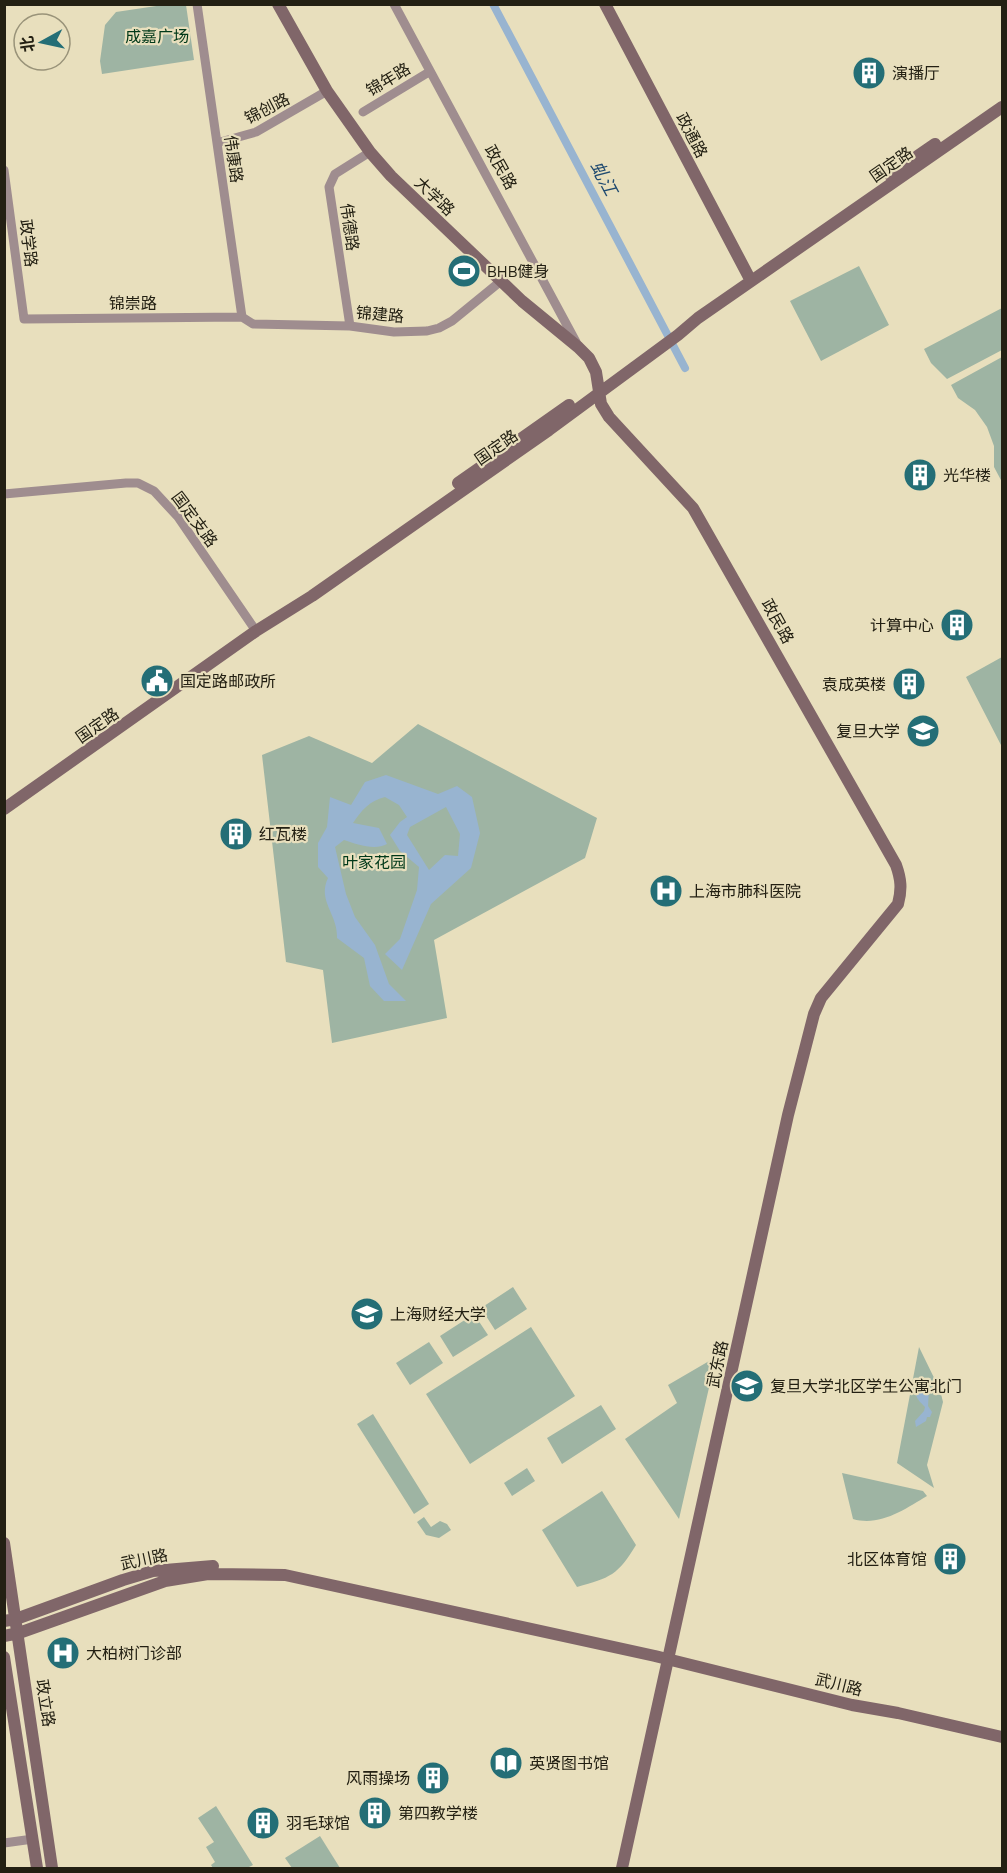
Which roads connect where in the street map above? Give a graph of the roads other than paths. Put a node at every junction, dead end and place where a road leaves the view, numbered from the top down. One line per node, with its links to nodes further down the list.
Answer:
1 (197, 4): 10 (street, 伟康路)
2 (278, 4): 6 (street, 大学路)
3 (394, 4): 5 (street, 政民路)
4 (605, 4): 14 (street, 政通路)
5 (429, 72): 9 (street, 锦年路); 19 (street, 政民路)
6 (327, 91): 10 (street, 锦创路); 11 (street, 大学路)
7 (1002, 97): 14 (street, 国定路)
8 (1002, 106): 14 (street, 国定路)
9 (363, 112)
10 (217, 143): 16 (street, 伟康路)
11 (370, 152): 15 (street, 大学路); 18 (street, 伟德路)
12 (4, 170): 13 (street, 政学路)
13 (5, 184): 17 (street, 政学路)
14 (750, 279): 20 (street, 国定路)
15 (501, 281): 18 (street, 锦建路); 19 (street, 大学路)
16 (242, 317): 17 (street, 锦崇路); 18 (street, 锦建路)
17 (24, 319)
18 (350, 326)
19 (578, 347): 20 (street, 大学路)
20 (599, 388): 22 (street, 国定路); 25 (street, 政民路)
21 (4, 494): 22 (street, 国定支路)
22 (254, 628): 23 (street, 国定路); 24 (street, 国定路)
23 (4, 800)
24 (4, 810)
25 (901, 892): 32 (street, 武东路)
26 (4, 1543): 28 (street, 政立路)
27 (285, 1575): 28 (street, 武川路); 29 (street); 32 (street, 武川路)
28 (10, 1620): 29 (street, 政立路)
29 (19, 1633): 30 (street); 37 (street, 政立路)
30 (4, 1636)
31 (4, 1657): 34 (street, 政立路)
32 (669, 1659): 33 (street, 武川路); 38 (street, 武东路)
33 (1002, 1737)
34 (33, 1839): 35 (street); 36 (street, 政立路)
35 (4, 1843)
36 (37, 1869)
37 (52, 1869)
38 (622, 1869)

